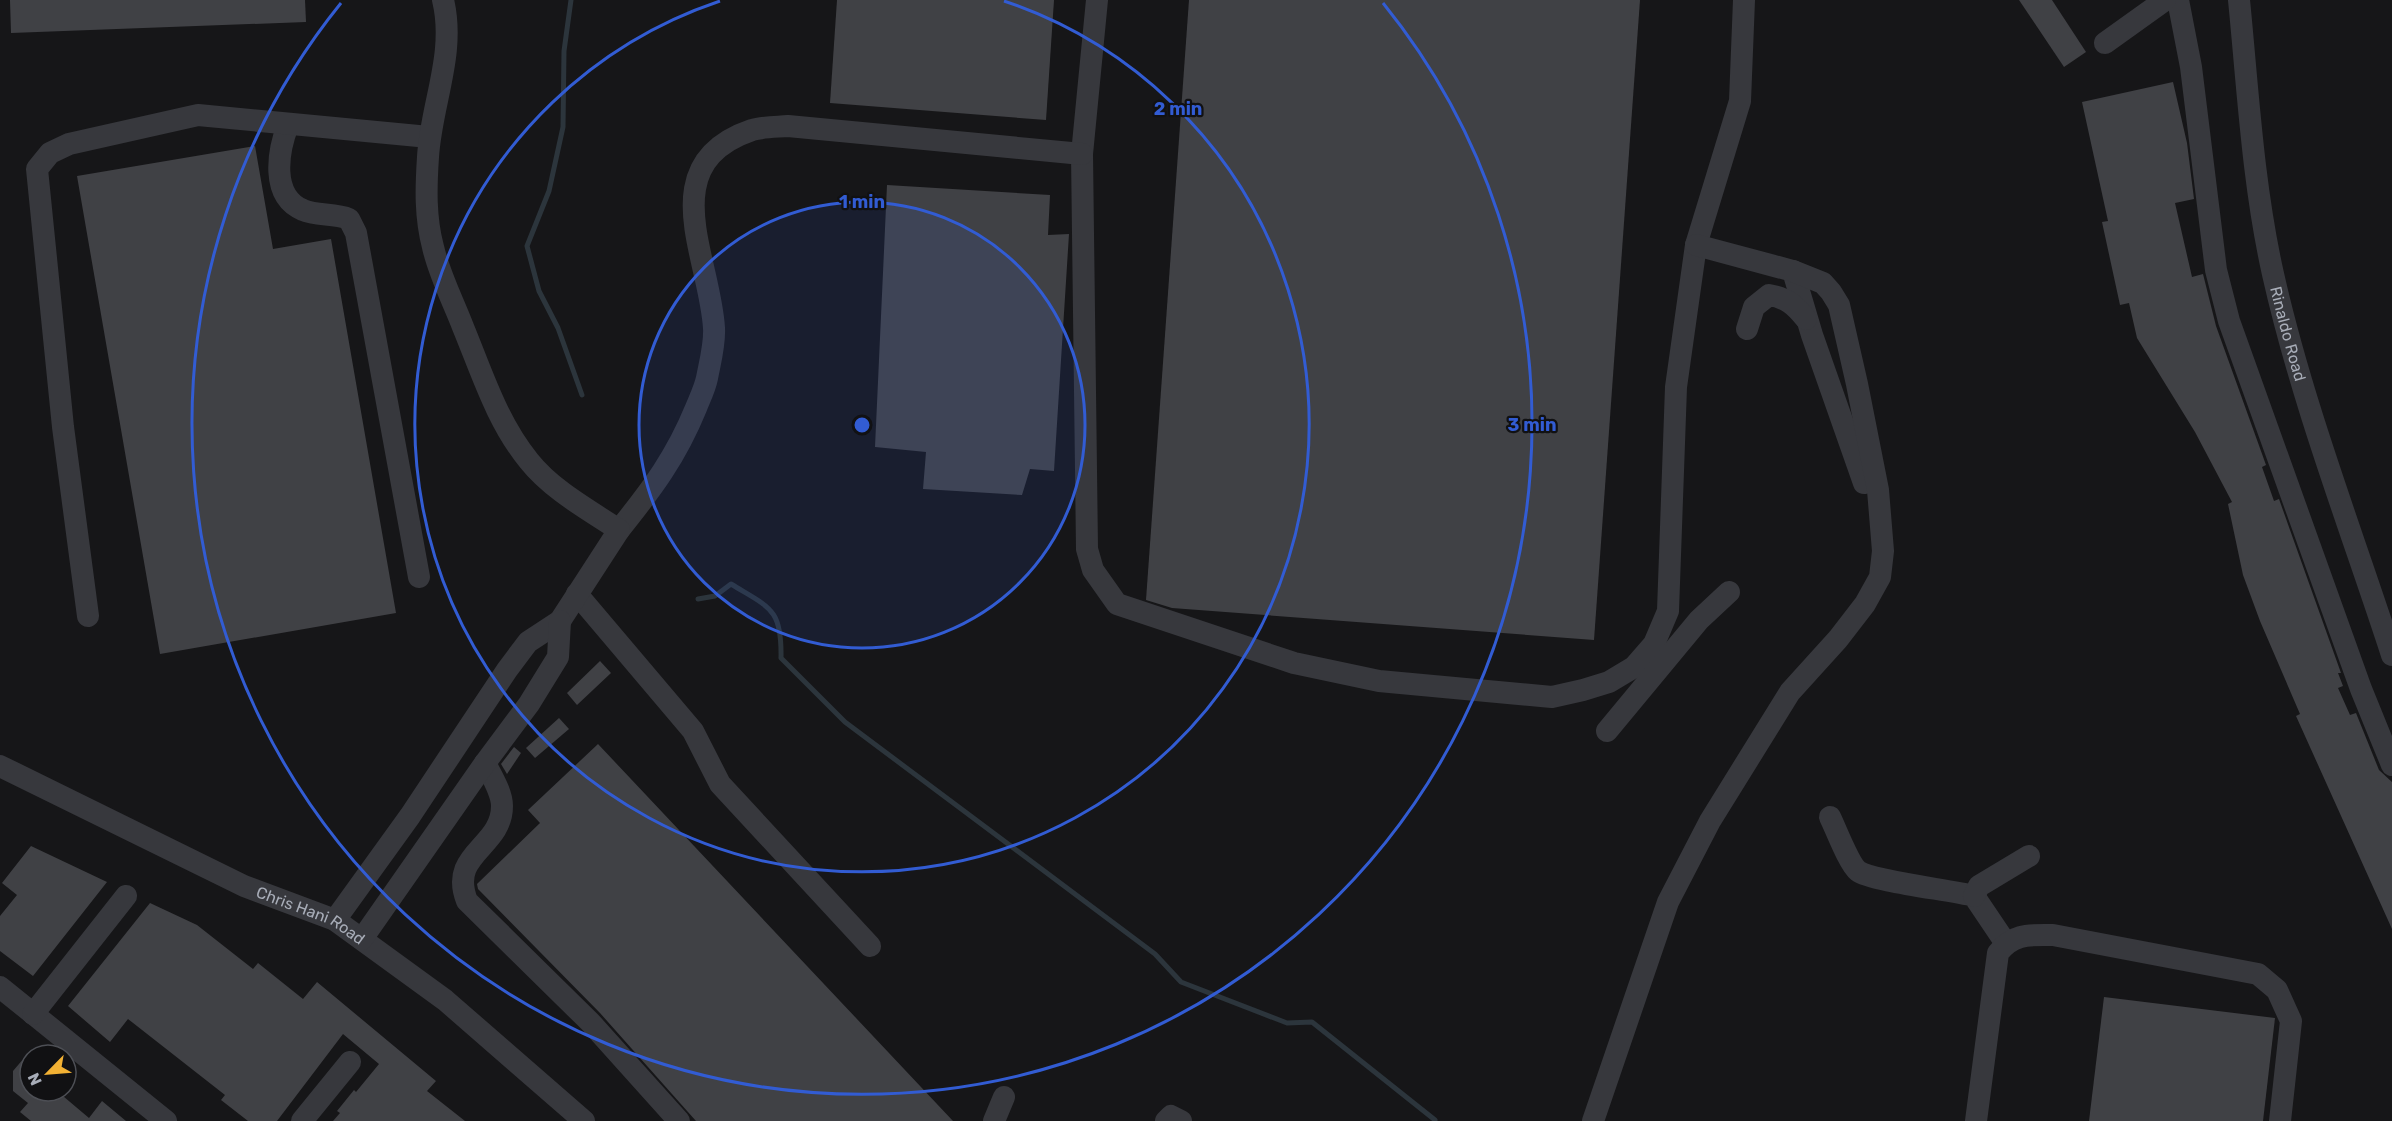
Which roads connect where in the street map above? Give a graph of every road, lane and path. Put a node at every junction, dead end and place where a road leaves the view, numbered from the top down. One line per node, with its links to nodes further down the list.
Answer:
1 (443, 0): 9 (street)
2 (1097, 0): 10 (street)
3 (1744, 0): 11 (street)
4 (2165, 0): 7 (street)
5 (2178, 0): 25 (street)
6 (2239, 0): 22 (street, Rinaldo Road)
7 (2105, 43)
8 (288, 125): 9 (street); 17 (street); 20 (street)
9 (429, 137): 15 (street)
10 (1082, 154): 11 (street); 15 (street)
11 (1696, 245): 12 (street)
12 (1793, 271): 13 (street); 16 (street)
13 (1807, 320): 14 (street); 16 (street)
14 (1747, 329)
15 (619, 530): 19 (street)
16 (1883, 535): 46 (street)
17 (419, 577)
18 (1730, 592): 23 (street)
19 (577, 594): 21 (street); 34 (street)
20 (88, 615)
21 (560, 621): 24 (street); 31 (street)
22 (2392, 655)
23 (1607, 731)
24 (484, 763): 32 (street); 42 (street)
25 (2392, 765)
26 (0, 766): 31 (street, Chris Hani Road)
27 (1830, 817): 30 (street)
28 (2030, 856): 30 (street)
29 (126, 896): 36 (street)
30 (1974, 896): 33 (street)
31 (335, 920): 32 (street, Chris Hani Road)
32 (362, 939): 41 (street, Chris Hani Road)
33 (2006, 942): 47 (street); 48 (street)
34 (870, 946)
35 (0, 987): 36 (street)
36 (33, 1014): 39 (street)
37 (350, 1062): 40 (street)
38 (1004, 1097): 43 (street)
39 (166, 1121)
40 (302, 1121)
41 (584, 1121)
42 (679, 1121)
43 (994, 1121)
44 (1166, 1121): 45 (street)
45 (1180, 1121)
46 (1593, 1121)
47 (1976, 1121)
48 (2280, 1121)

